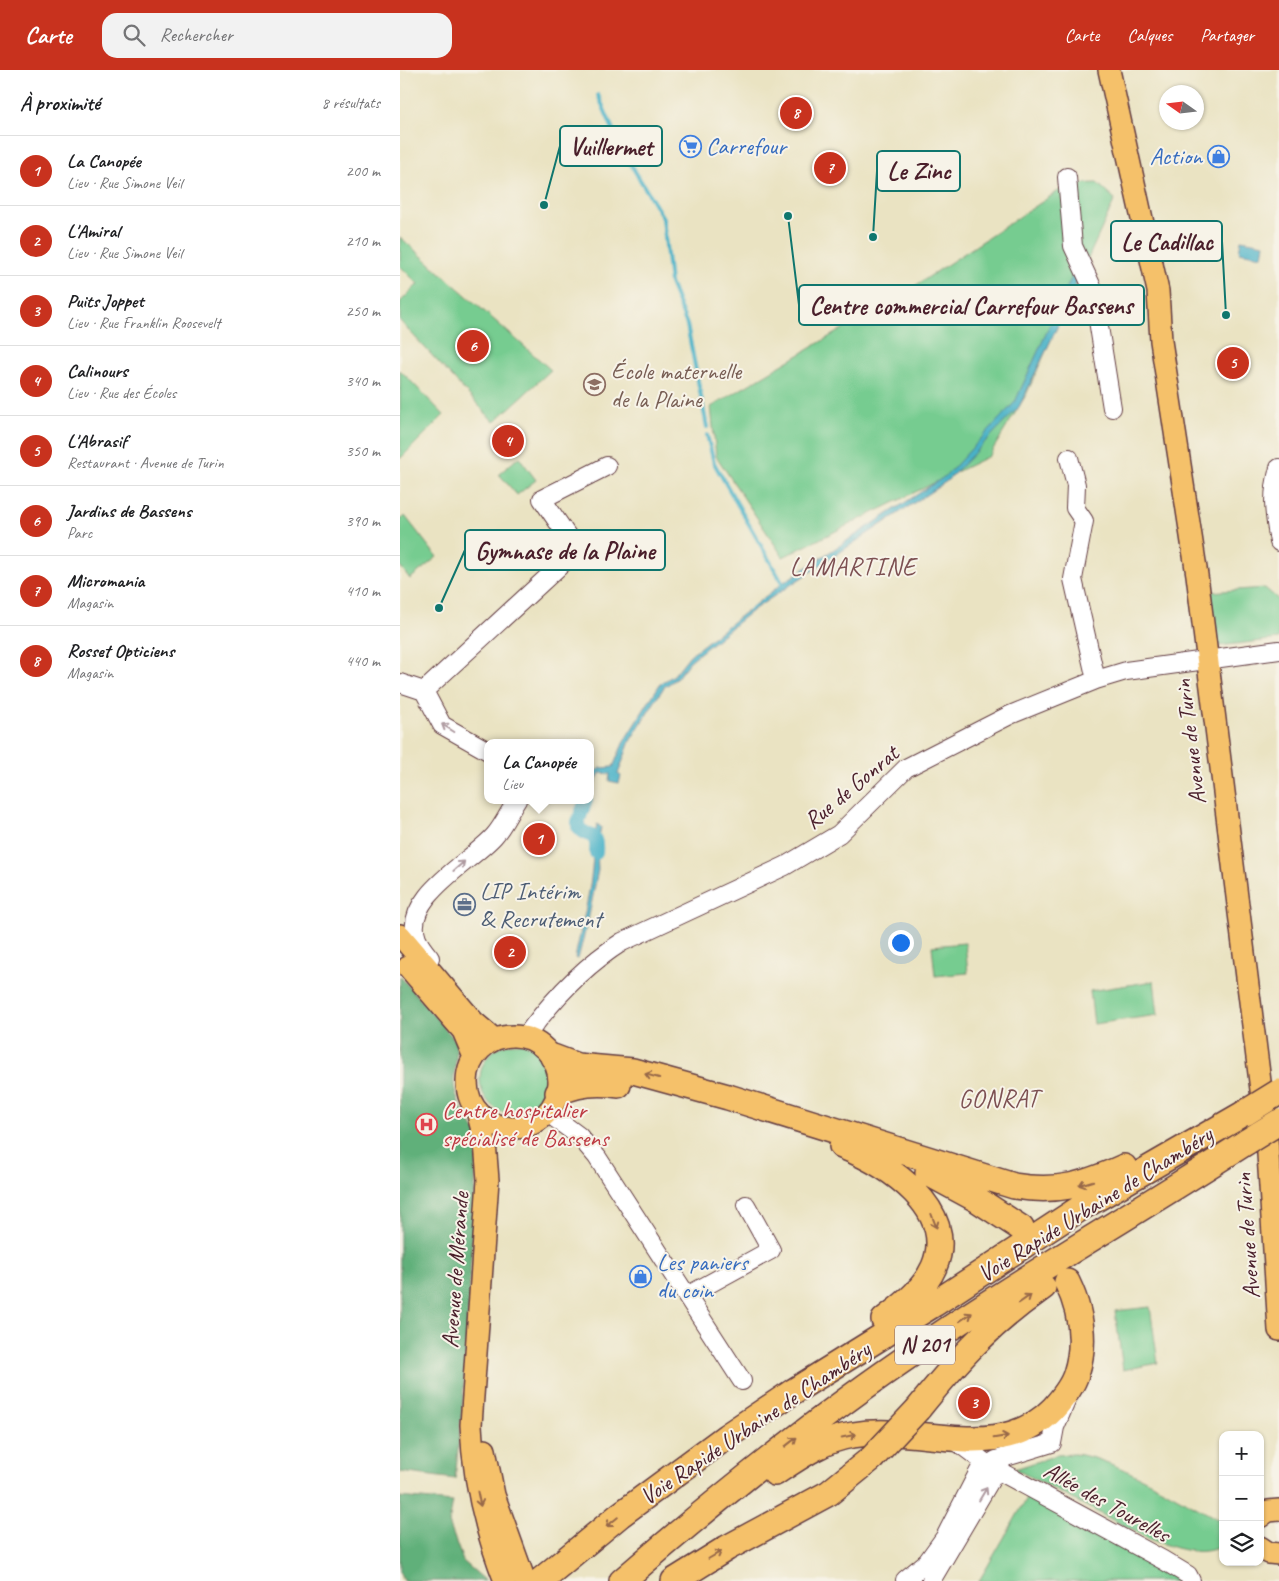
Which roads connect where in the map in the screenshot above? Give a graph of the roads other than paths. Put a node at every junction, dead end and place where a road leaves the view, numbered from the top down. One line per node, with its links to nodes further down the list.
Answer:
1 (1099, 70): 3 (main road, Avenue de Turin)
2 (1109, 70): 5 (main road, Avenue de Turin)
3 (1115, 145): 5 (main road); 6 (main road, Avenue de Turin)
4 (1067, 177): 7 (street)
5 (1134, 180): 6 (main road, Avenue de Turin)
6 (1161, 341): 13 (main road, Avenue de Turin)
7 (1112, 408)
8 (1069, 458): 14 (street)
9 (607, 466): 16 (street)
10 (1279, 468): 11 (street)
11 (1279, 542)
12 (1279, 650): 13 (street, Rue de Gonrat)
13 (1207, 659): 14 (street, Rue de Gonrat); 30 (main road, Avenue de Turin)
14 (1096, 680): 23 (street, Rue de Gonrat)
15 (400, 683): 16 (street)
16 (424, 691): 17 (street, one-way to 16)
17 (484, 749)
18 (514, 804): 21 (street, one-way to 18)
19 (400, 936): 21 (main road)
20 (400, 957): 24 (main road)
21 (457, 1003): 22 (main road)
22 (494, 1039): 23 (main road); 24 (main road)
23 (538, 1045): 26 (main road); 31 (highway, one-way to 23)
24 (474, 1057): 27 (main road)
25 (1279, 1092): 28 (highway, N 201, bridge)
26 (553, 1103): 29 (main road); 39 (street); 43 (highway, one-way to 43)
27 (477, 1111): 29 (main road); 33 (main road, Avenue de Mérande)
28 (1243, 1114): 31 (highway, one-way to 31); 43 (highway, Voie Rapide Urbaine de Chambéry / N 201)
29 (506, 1128): 33 (main road, Avenue de Mérande)
30 (1265, 1133): 32 (highway, Voie Rapide Urbaine de Chambéry / N 201); 34 (main road, Avenue de Turin); 36 (main road, Avenue de Turin)
31 (866, 1141): 37 (highway)
32 (1211, 1165): 46 (highway, Voie Rapide Urbaine de Chambéry / N 201, one-way to 32); 49 (highway, one-way to 32, bridge)
33 (488, 1180): 47 (main road, Avenue de Mérande)
34 (1279, 1188)
35 (746, 1205): 39 (street)
36 (1276, 1222): 40 (main road, Avenue de Turin)
37 (1021, 1228)
38 (1067, 1282): 41 (highway)
39 (688, 1296): 42 (street)
40 (1279, 1330)
41 (1074, 1380): 44 (highway, one-way to 41); 45 (street)
42 (742, 1382)
43 (794, 1391): 47 (highway, Voie Rapide Urbaine de Chambéry / N 201, one-way to 47)
44 (952, 1438): 45 (street, Allée des Tourelles); 46 (highway, one-way to 44)
45 (996, 1464): 50 (street); 51 (street, one-way to 45); 52 (street, Allée des Tourelles)
46 (658, 1550): 48 (highway, Voie Rapide Urbaine de Chambéry / N 201)
47 (523, 1578)
48 (622, 1581)
49 (674, 1581)
50 (904, 1581)
51 (931, 1581)
52 (1191, 1581)

